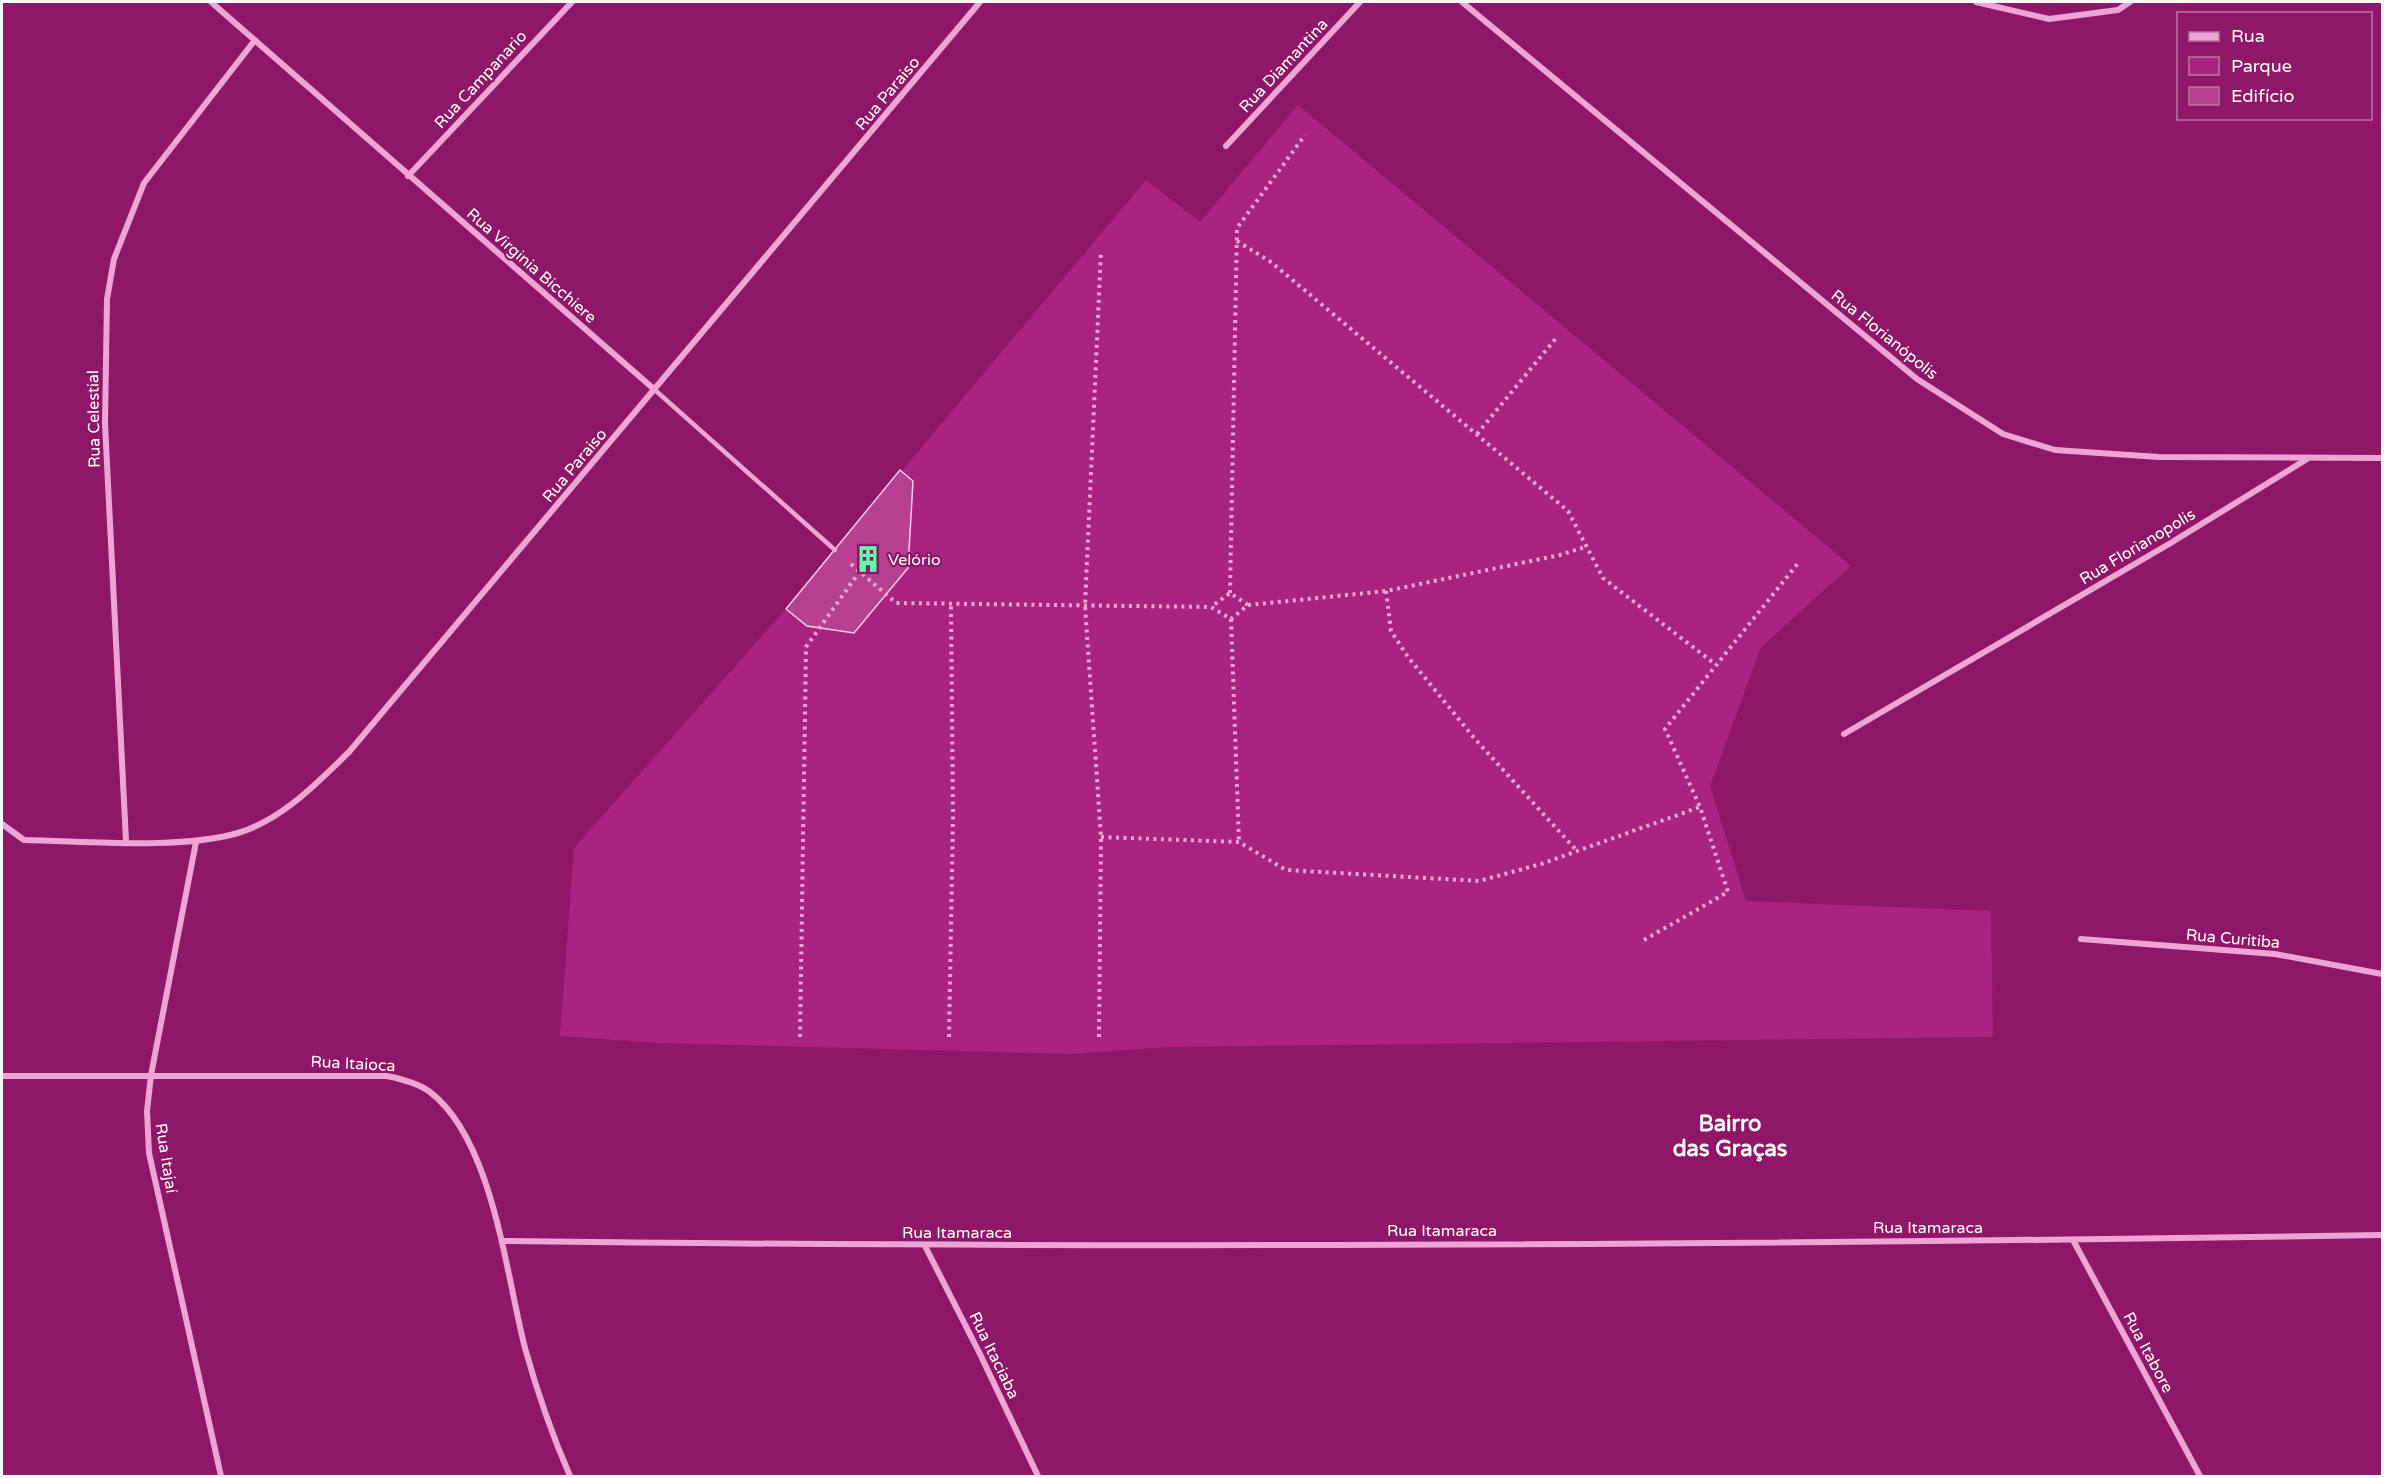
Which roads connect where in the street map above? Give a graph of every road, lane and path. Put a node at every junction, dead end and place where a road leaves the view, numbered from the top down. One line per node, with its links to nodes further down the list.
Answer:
1 (211, 2): 8 (street, Rua Virginia Bicchiere)
2 (572, 2): 11 (street, Rua Campanario)
3 (980, 2): 15 (street, Rua Paraiso)
4 (1360, 2): 10 (street, Rua Diamantina)
5 (1461, 2): 18 (street, Rua Florianópolis)
6 (1976, 2): 7 (street)
7 (2130, 2)
8 (255, 40): 11 (street, Rua Virginia Bicchiere); 35 (street, Rua Celestial)
9 (1305, 135): 12 (path)
10 (1226, 146)
11 (408, 176): 15 (street, Rua Virginia Bicchiere)
12 (1237, 241): 16 (path); 24 (path)
13 (1101, 250): 27 (path)
14 (1557, 337): 16 (path)
15 (656, 390): 20 (lane, Rua Virginia Bicchiere); 36 (street, Rua Paraiso)
16 (1477, 434): 19 (path)
17 (2382, 458): 18 (street, Rua Florianópolis)
18 (2307, 459): 31 (street, Rua Florianopolis)
19 (1584, 547): 23 (path); 30 (path)
20 (835, 550): 22 (path)
21 (1799, 562): 30 (path)
22 (860, 572): 25 (path); 42 (path)
23 (1386, 591): 26 (path); 38 (path)
24 (1230, 593): 26 (path); 28 (path)
25 (951, 604): 27 (path); 43 (path)
26 (1248, 605): 29 (path)
27 (1085, 606): 28 (path); 34 (path)
28 (1211, 607): 29 (path)
29 (1231, 619): 37 (path)
30 (1715, 664): 32 (path)
31 (1844, 735)
32 (1700, 807): 38 (path); 40 (path)
33 (2, 824): 35 (street, Rua Paraiso)
34 (1101, 837): 37 (path); 44 (path)
35 (126, 841): 36 (street, Rua Paraiso)
36 (196, 842): 45 (street, Rua Itajaí)
37 (1239, 842): 38 (path)
38 (1577, 851)
39 (2080, 939): 41 (street, Rua Curitiba)
40 (1644, 940)
41 (2382, 974)
42 (800, 1036)
43 (949, 1037)
44 (1099, 1037)
45 (151, 1075): 46 (street, Rua Itaioca); 49 (street, Rua Itaioca); 51 (street, Rua Itajaí)
46 (2, 1076)
47 (2382, 1234): 48 (street, Rua Itamaraca)
48 (2073, 1240): 50 (street, Rua Itamaraca); 54 (street, Rua Itabore)
49 (503, 1241): 50 (street, Rua Itamaraca); 52 (street, Rua Itaioca)
50 (925, 1246): 53 (street, Rua Itaciaba)
51 (220, 1476)
52 (570, 1476)
53 (1038, 1476)
54 (2200, 1476)

